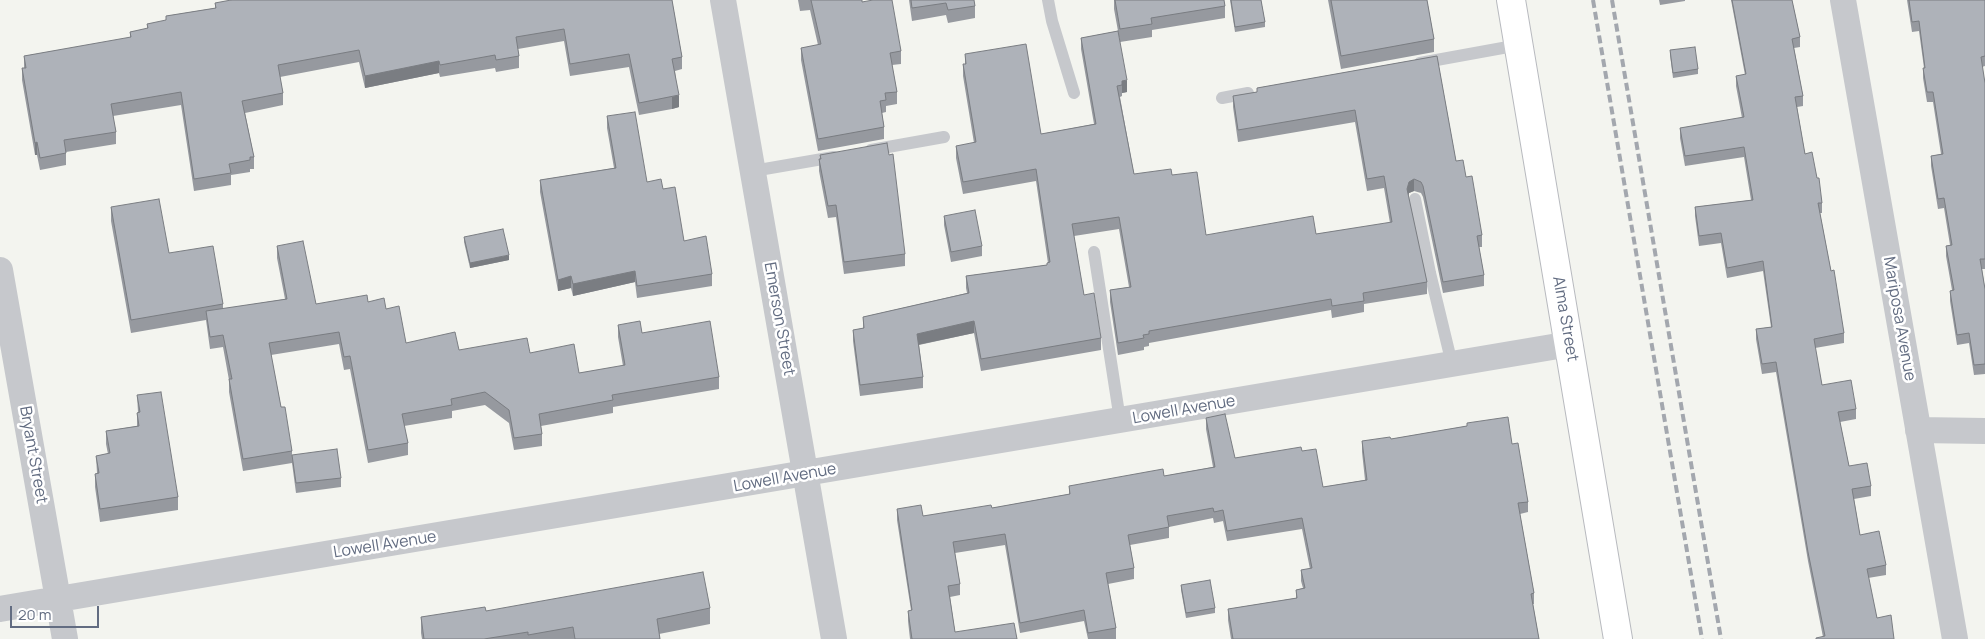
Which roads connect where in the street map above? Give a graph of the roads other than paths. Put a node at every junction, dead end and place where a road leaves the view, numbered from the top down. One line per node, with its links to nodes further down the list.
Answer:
1 (723, 0): 11 (street, Emerson Street)
2 (1048, 0): 8 (lane)
3 (1511, 0): 5 (main road, Alma Street)
4 (1843, 0): 18 (street, Mariposa Avenue)
5 (1519, 45): 6 (lane); 15 (main road, Alma Street)
6 (1404, 66)
7 (1261, 91): 9 (lane)
8 (1074, 93)
9 (1222, 98)
10 (944, 137): 11 (lane)
11 (753, 171): 20 (street, Emerson Street)
12 (1415, 200): 16 (lane)
13 (1094, 252): 17 (lane)
14 (0, 270): 21 (street, Bryant Street)
15 (1570, 344): 16 (street, Lowell Avenue); 25 (main road, Alma Street)
16 (1452, 364): 17 (street, Lowell Avenue)
17 (1120, 420): 20 (street, Lowell Avenue)
18 (1918, 430): 19 (street); 26 (street, Mariposa Avenue)
19 (1985, 431)
20 (806, 474): 21 (street, Lowell Avenue); 24 (street, Emerson Street)
21 (59, 600): 22 (street, Lowell Avenue); 23 (street, Bryant Street)
22 (0, 609)
23 (65, 639)
24 (834, 639)
25 (1618, 639)
26 (1955, 639)

